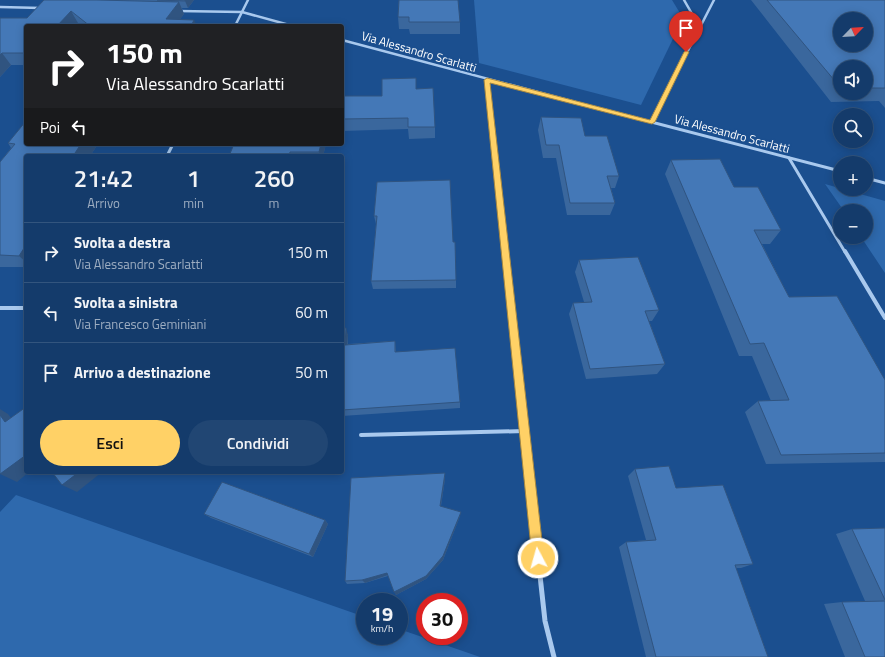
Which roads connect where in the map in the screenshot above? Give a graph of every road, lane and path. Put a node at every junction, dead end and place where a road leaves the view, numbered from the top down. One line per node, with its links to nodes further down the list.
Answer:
1 (248, 0): 7 (street)
2 (684, 0): 10 (street)
3 (714, 0): 10 (street)
4 (0, 7): 5 (street)
5 (47, 8)
6 (172, 10): 7 (street)
7 (242, 12): 8 (street); 9 (street)
8 (236, 24)
9 (286, 24)
10 (699, 26): 13 (street)
11 (344, 41): 12 (street, Via Alessandro Scarlatti)
12 (487, 80): 13 (street, Via Alessandro Scarlatti); 21 (street)
13 (652, 122): 14 (street, Via Alessandro Scarlatti)
14 (789, 158): 15 (street, Via Alessandro Scarlatti); 20 (street)
15 (833, 169)
16 (873, 180): 17 (street)
17 (885, 184)
18 (0, 308): 19 (street)
19 (24, 308)
20 (885, 318)
21 (525, 431): 22 (lane); 23 (street)
22 (361, 435)
23 (554, 657)

